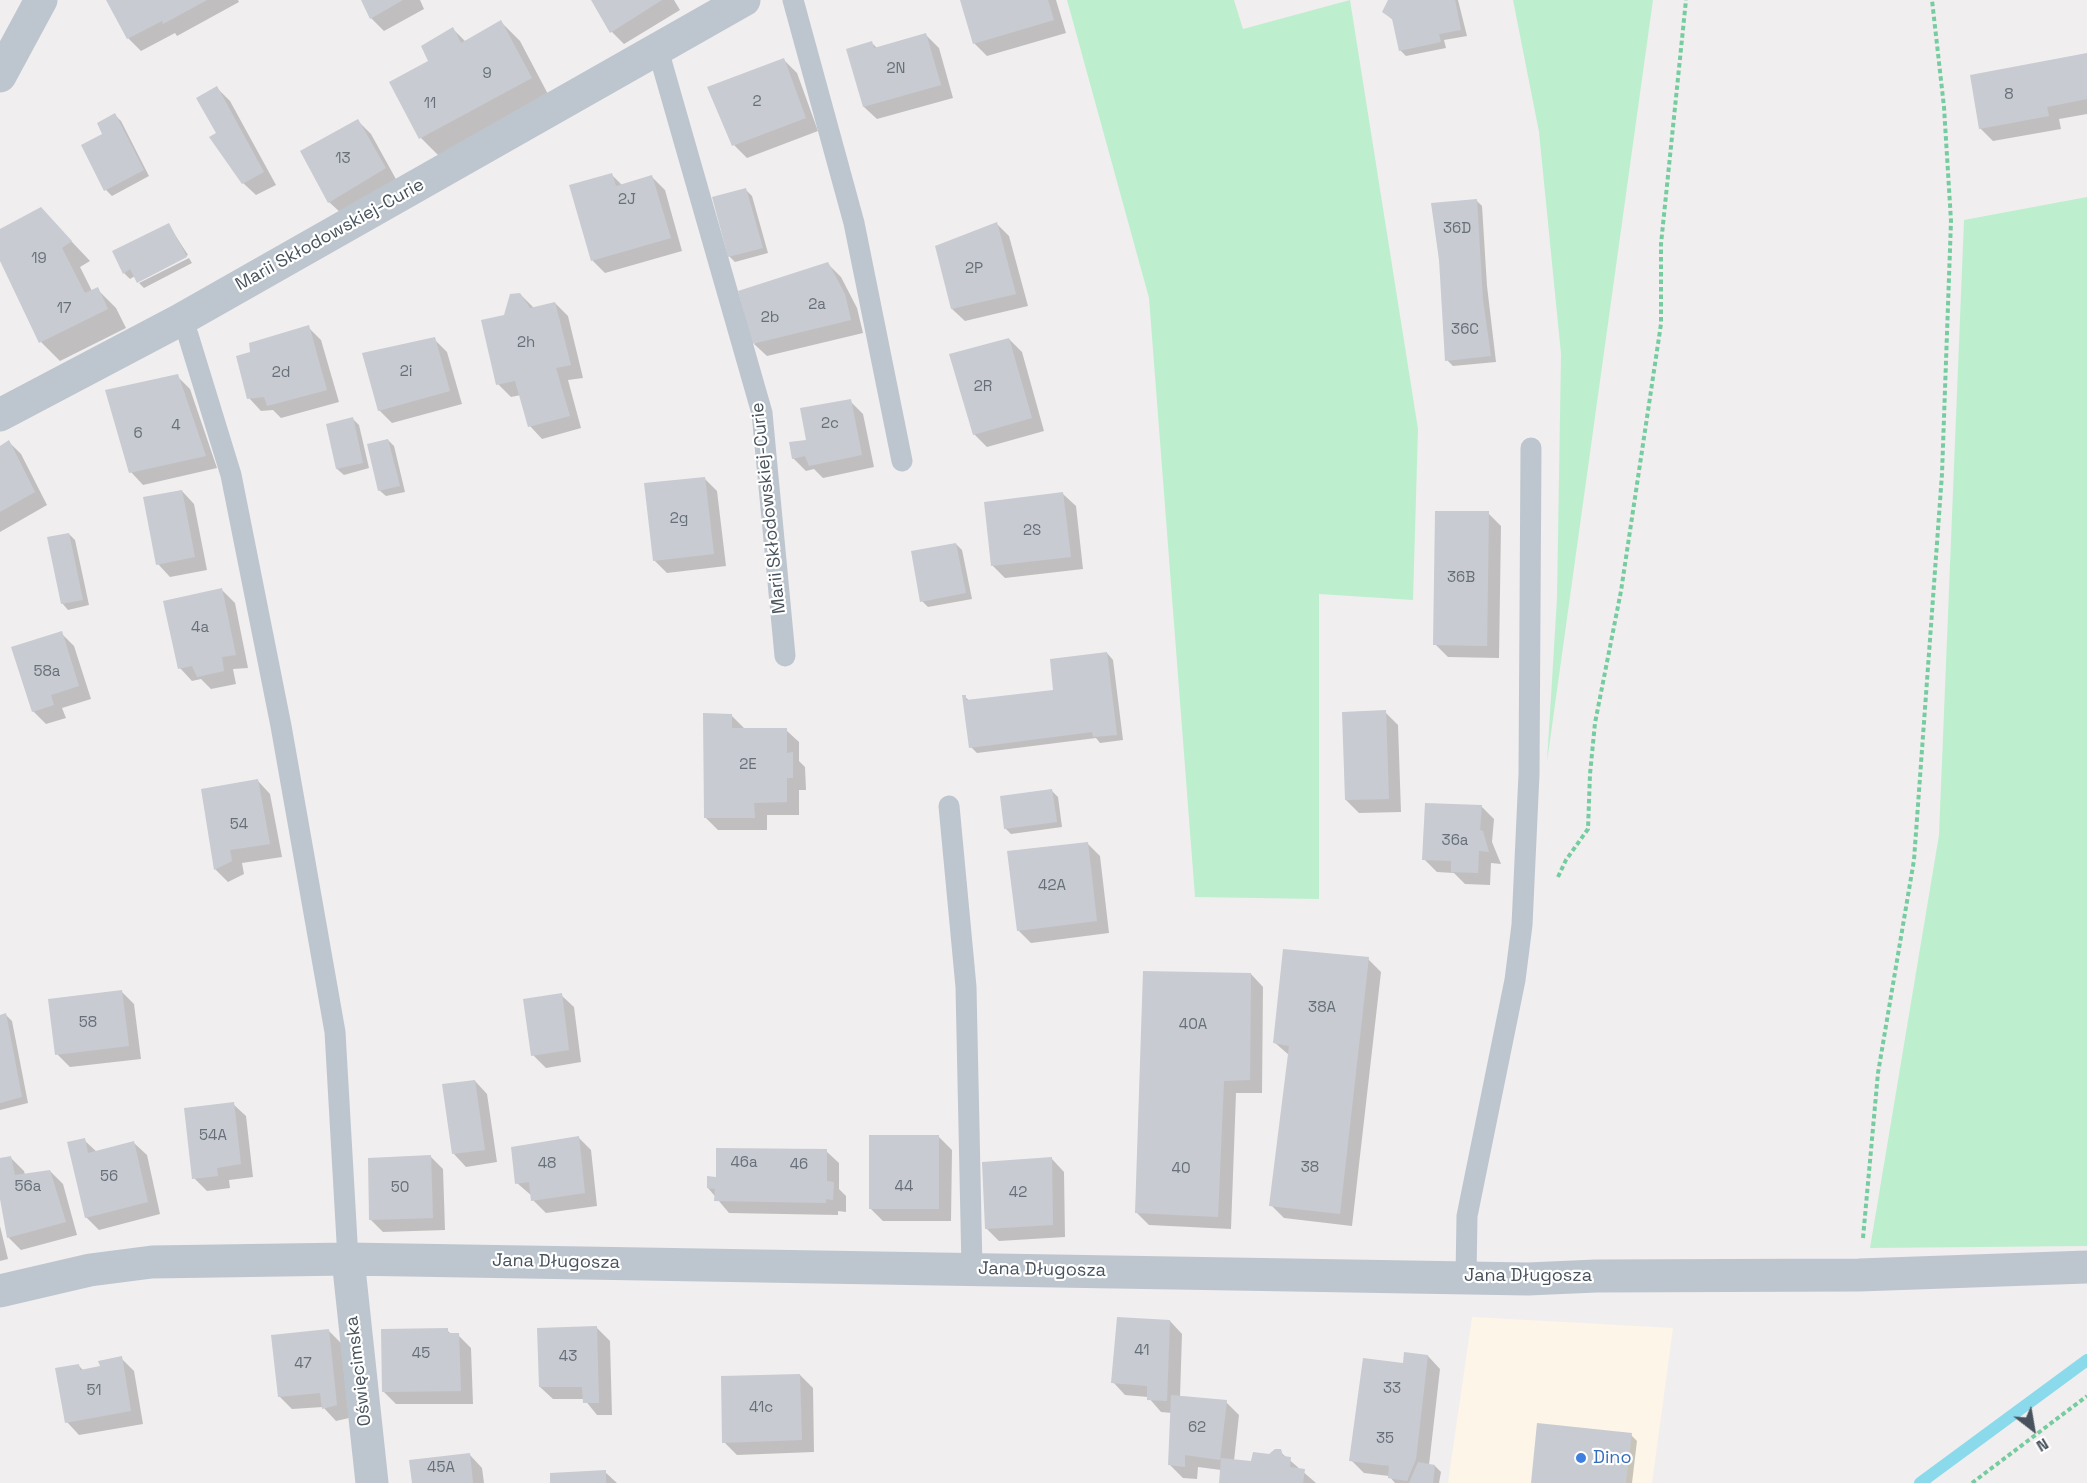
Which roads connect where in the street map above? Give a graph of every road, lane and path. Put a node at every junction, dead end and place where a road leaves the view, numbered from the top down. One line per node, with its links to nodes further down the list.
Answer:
1 (40, 0): 7 (street)
2 (744, 0): 6 (street, Marii Skłodowskiej-Curie)
3 (793, 0): 11 (lane)
4 (1686, 0): 14 (path)
5 (1932, 0): 18 (path)
6 (658, 50): 8 (street, Marii Skłodowskiej-Curie); 12 (lane, Marii Skłodowskiej-Curie)
7 (0, 76)
8 (180, 320): 9 (street, Marii Skłodowskiej-Curie); 15 (lane)
9 (0, 416)
10 (1531, 448): 14 (lane)
11 (902, 461)
12 (784, 656)
13 (949, 806): 17 (lane)
14 (1522, 925): 19 (lane)
15 (348, 1259): 17 (street, Jana Długosza); 20 (street, Jana Długosza); 22 (street, Oświęcimska)
16 (2087, 1267): 18 (street, Jana Długosza)
17 (972, 1269): 19 (street, Jana Długosza)
18 (1859, 1275): 19 (street, Jana Długosza)
19 (1466, 1276)
20 (0, 1291)
21 (2087, 1396): 23 (path)
22 (372, 1483)
23 (1972, 1483)

